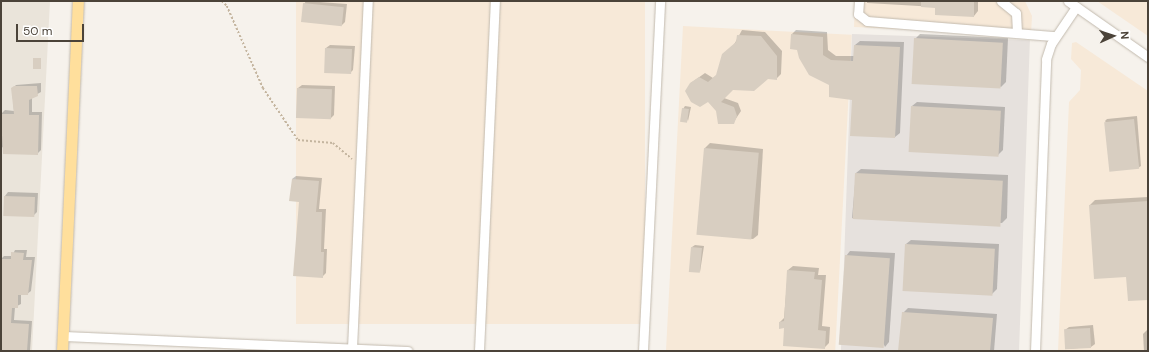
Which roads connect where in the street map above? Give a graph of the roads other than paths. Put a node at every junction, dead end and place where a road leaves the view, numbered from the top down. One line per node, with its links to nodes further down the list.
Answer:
1 (78, 1): 12 (main road)
2 (368, 1): 13 (street)
3 (496, 1): 16 (street)
4 (660, 1): 17 (street)
5 (859, 1): 9 (street)
6 (1001, 1): 9 (street)
7 (1068, 1): 8 (street)
8 (1076, 6): 10 (street); 11 (street)
9 (1017, 33): 10 (street)
10 (1055, 36): 18 (street)
11 (1148, 57)
12 (63, 336): 13 (street); 14 (main road)
13 (352, 348): 15 (street)
14 (62, 351)
15 (408, 351)
16 (479, 351)
17 (643, 351)
18 (1035, 351)

